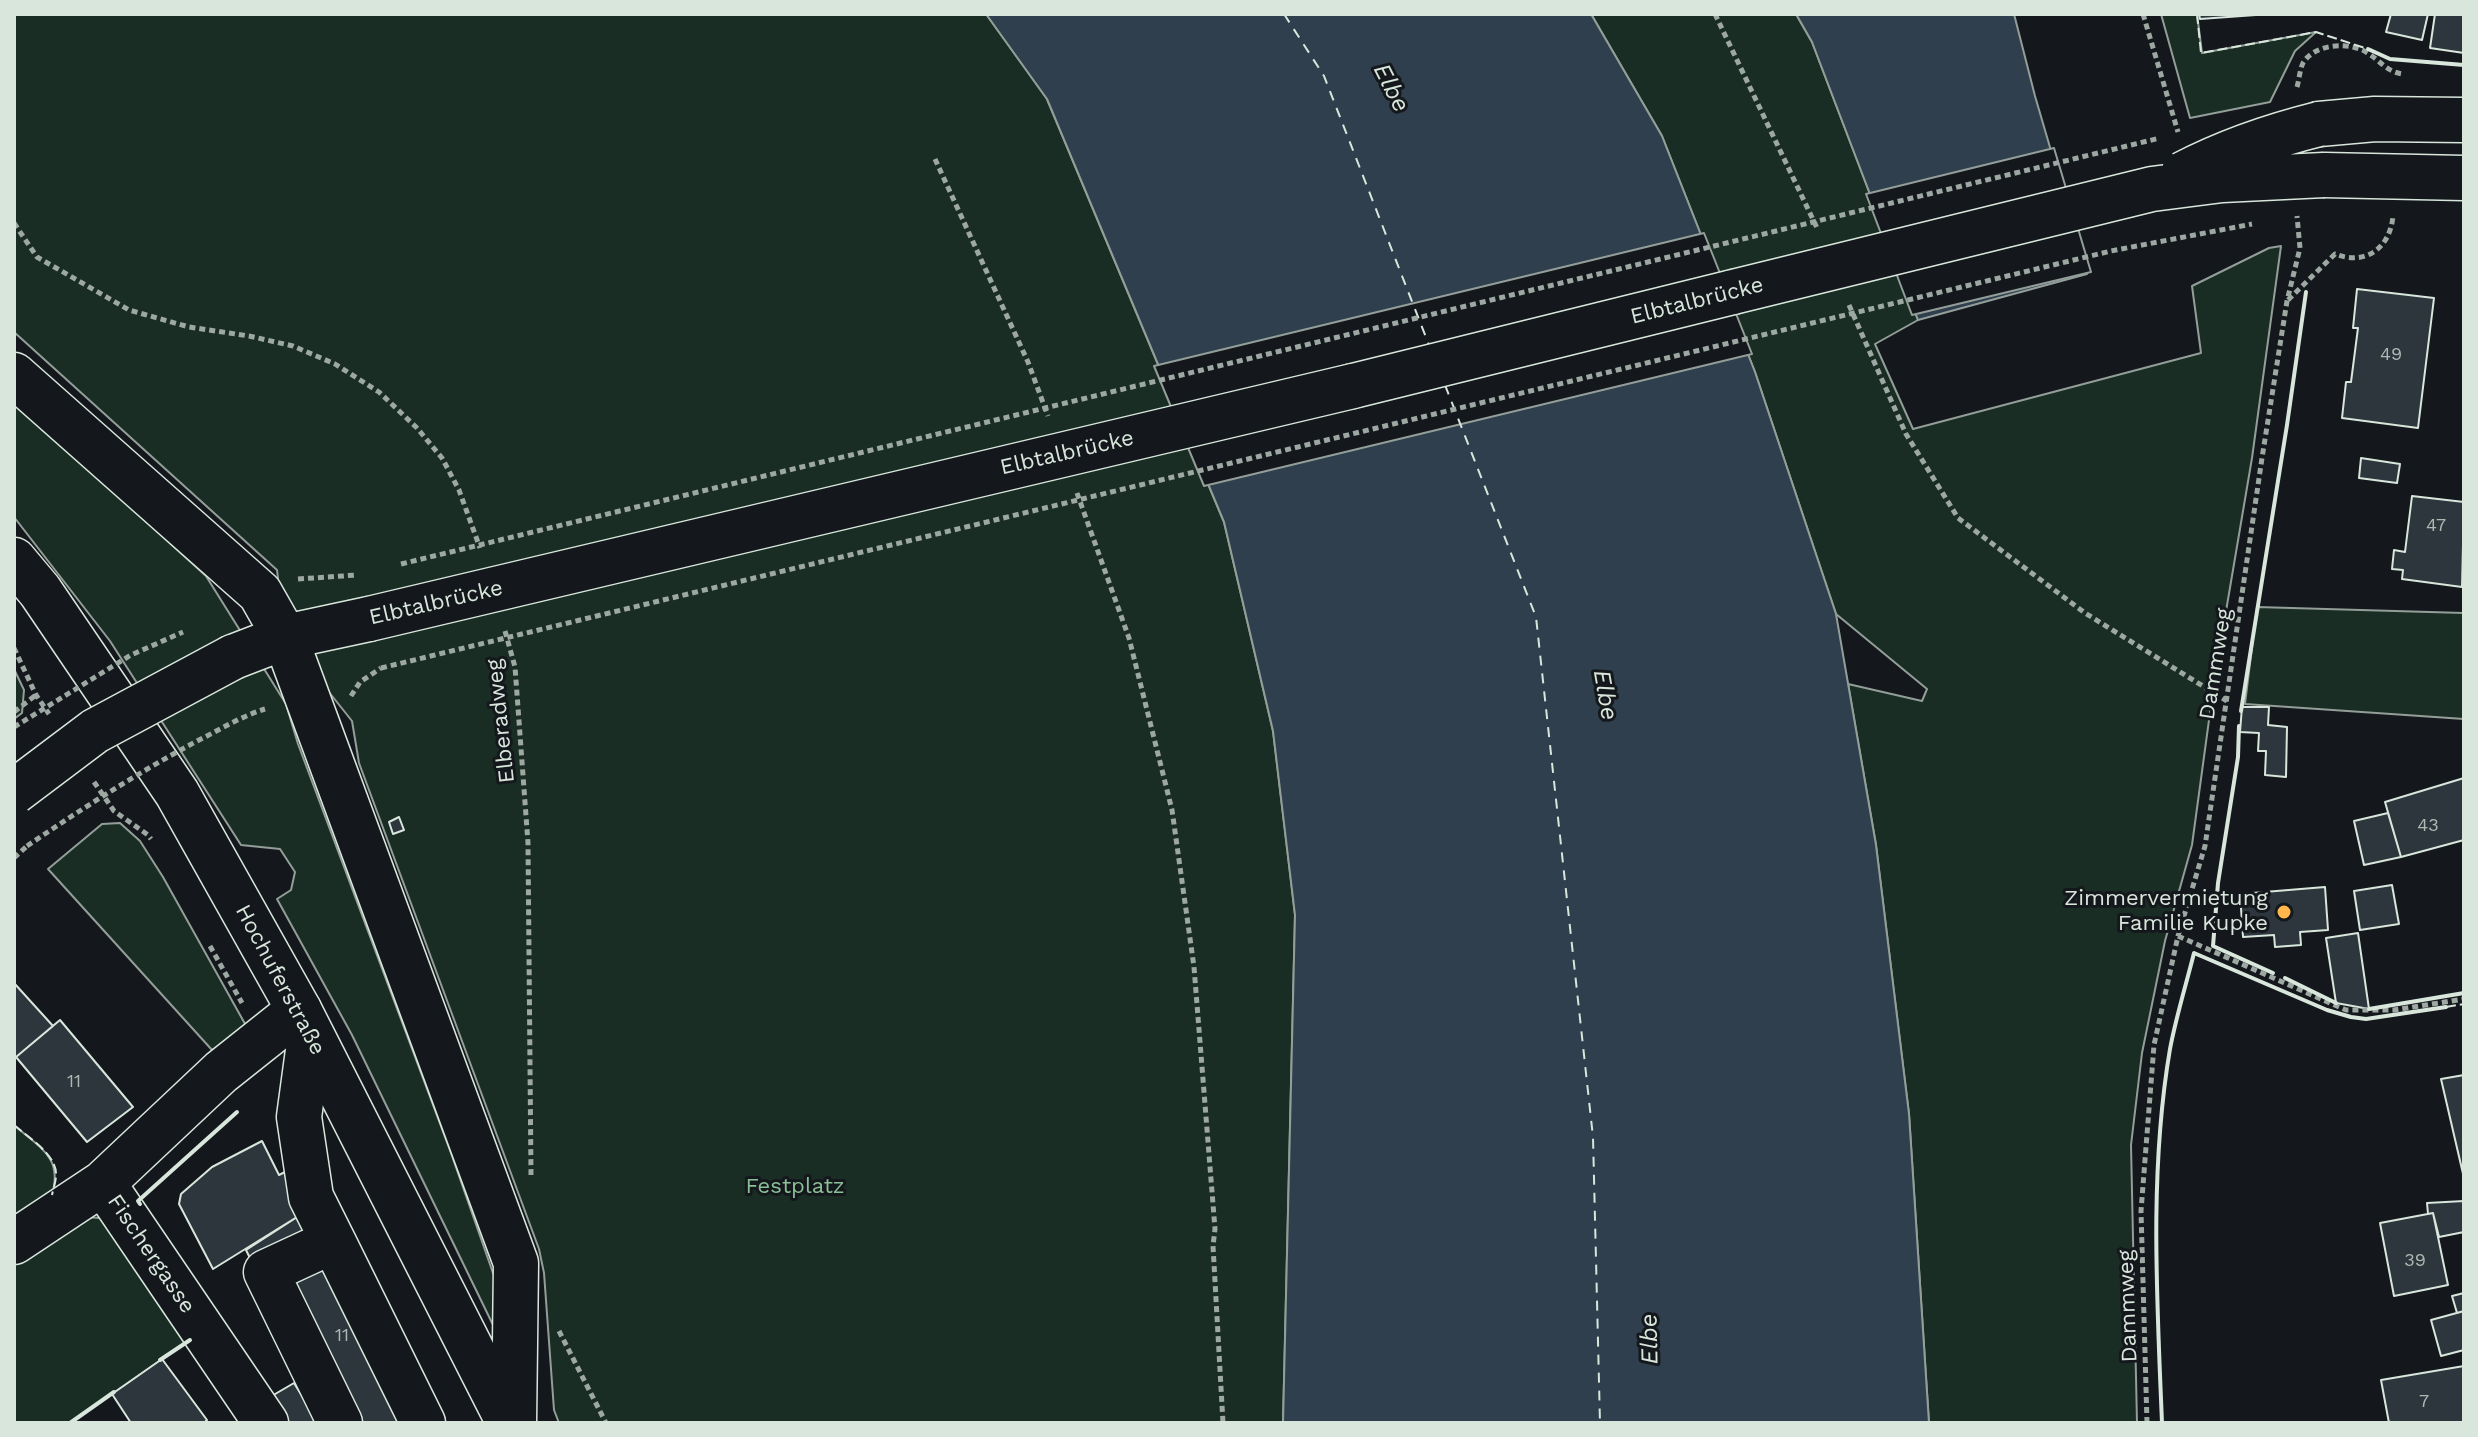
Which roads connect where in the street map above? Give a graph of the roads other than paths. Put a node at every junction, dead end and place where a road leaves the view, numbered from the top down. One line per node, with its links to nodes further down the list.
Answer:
1 (2464, 120): 3 (main road, Elbtalbrücke, bridge)
2 (2464, 178): 3 (main road, Elbtalbrücke, bridge)
3 (2152, 189): 6 (main road, Elbtalbrücke, bridge)
4 (14, 375): 6 (main road)
5 (14, 560): 8 (main road, Hochuferstraße)
6 (285, 637): 7 (main road, Elbtalbrücke, bridge); 15 (main road)
7 (14, 792)
8 (305, 1023): 9 (main road, Fischergasse); 10 (main road); 15 (main road, Hochuferstraße)
9 (103, 1183): 11 (main road); 12 (main road, Fischergasse)
10 (333, 1241): 13 (main road); 14 (main road)
11 (14, 1242)
12 (266, 1423)
13 (340, 1423)
14 (423, 1423)
15 (511, 1423)

